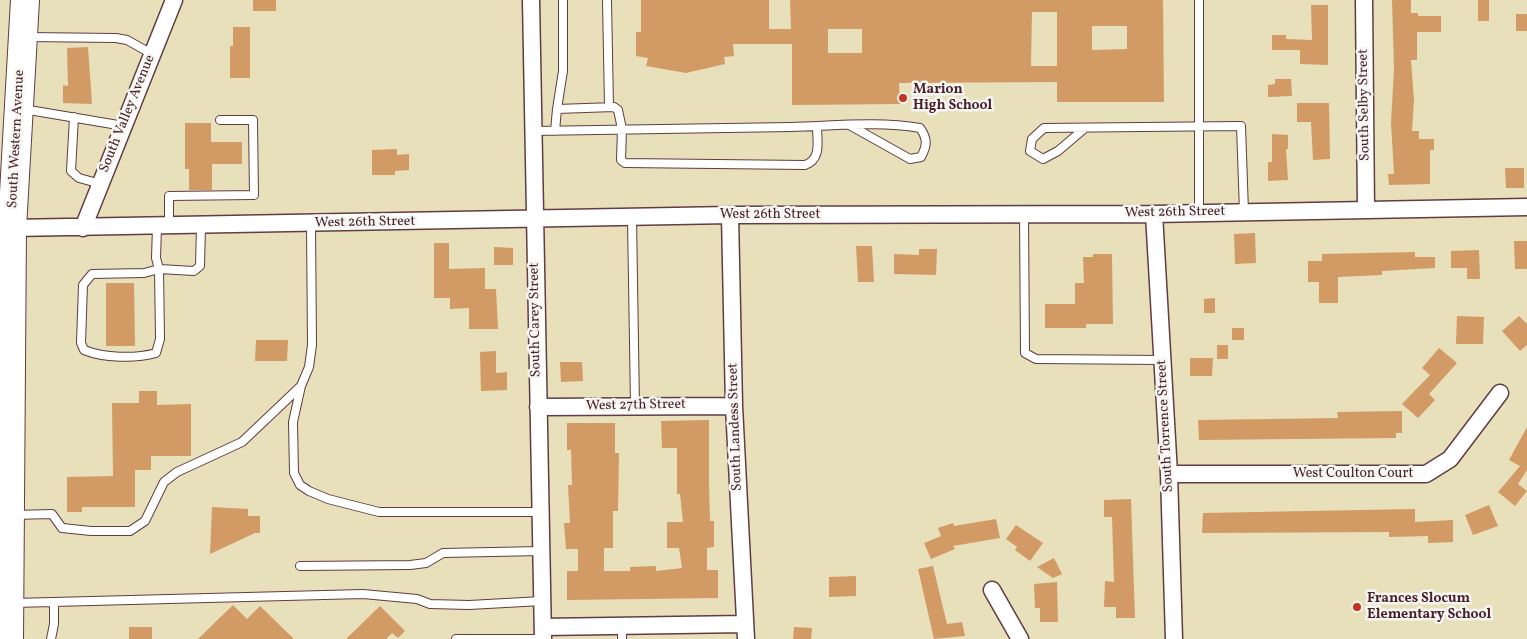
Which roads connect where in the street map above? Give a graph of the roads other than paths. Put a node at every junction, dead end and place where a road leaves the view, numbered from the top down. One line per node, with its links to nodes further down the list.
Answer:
1 (25, 0): 8 (highway, South Western Avenue)
2 (174, 0): 9 (street, South Valley Avenue)
3 (531, 0): 21 (street, South Carey Street)
4 (563, 0): 12 (lane)
5 (607, 0): 10 (lane)
6 (1199, 0): 18 (lane)
7 (1364, 0): 25 (street, South Selby Street)
8 (23, 37): 9 (lane); 11 (highway, South Western Avenue)
9 (152, 54): 15 (street, South Valley Avenue)
10 (609, 106): 12 (lane); 20 (lane)
11 (19, 108): 13 (lane); 36 (highway, South Western Avenue)
12 (557, 109): 22 (lane)
13 (74, 117): 15 (lane); 23 (lane)
14 (220, 120): 34 (lane)
15 (124, 126): 23 (street, South Valley Avenue)
16 (851, 126): 16 (lane); 17 (lane)
17 (817, 127): 20 (lane); 20 (lane)
18 (1199, 127): 19 (lane); 26 (lane); 27 (lane)
19 (1085, 128): 19 (lane)
20 (622, 129): 22 (lane)
21 (533, 131): 22 (lane); 32 (street, South Carey Street)
22 (555, 131)
23 (101, 184): 37 (street, South Valley Avenue)
24 (1527, 207): 25 (street, West 26th Street)
25 (1366, 210): 26 (street, West 26th Street)
26 (1244, 212): 27 (street, West 26th Street)
27 (1199, 213): 29 (street, West 26th Street)
28 (1024, 214): 29 (street, West 26th Street); 30 (street, West 26th Street); 40 (lane)
29 (1154, 214): 40 (street, South Torrence Street)
30 (730, 215): 31 (street, West 26th Street); 44 (street, South Landess Street)
31 (632, 218): 32 (street, West 26th Street); 43 (lane)
32 (535, 220): 33 (street, West 26th Street); 45 (street, South Carey Street)
33 (311, 224): 35 (street, West 26th Street); 41 (lane)
34 (163, 226): 35 (street, West 26th Street); 37 (street, West 26th Street); 38 (lane)
35 (202, 226): 38 (lane)
36 (6, 227): 37 (street, West 26th Street); 39 (highway, South Western Avenue)
37 (83, 228)
38 (159, 269): 38 (lane)
39 (6, 322): 47 (highway, South Western Avenue)
40 (1162, 360): 46 (street, South Torrence Street)
41 (301, 386): 48 (lane); 49 (lane)
42 (1500, 393): 46 (street, West Coulton Court)
43 (636, 406): 44 (street, West 27th Street); 45 (street, West 27th Street)
44 (734, 406): 56 (street, South Landess Street)
45 (538, 407): 48 (street, South Carey Street)
46 (1169, 474): 63 (street, South Torrence Street)
47 (5, 480): 49 (highway, South Western Avenue)
48 (540, 512): 50 (street, South Carey Street)
49 (10, 516): 52 (highway, South Western Avenue)
50 (541, 551): 51 (lane); 54 (street, South Carey Street)
51 (300, 566)
52 (6, 589): 55 (lane); 59 (highway, South Western Avenue)
53 (992, 590): 62 (street)
54 (542, 601): 55 (lane); 58 (street, South Carey Street)
55 (54, 602): 60 (lane)
56 (745, 632): 57 (street)
57 (622, 633): 58 (street)
58 (543, 635): 61 (lane)
59 (9, 639)
60 (51, 639)
61 (456, 639)
62 (1020, 639)
63 (1174, 639)

